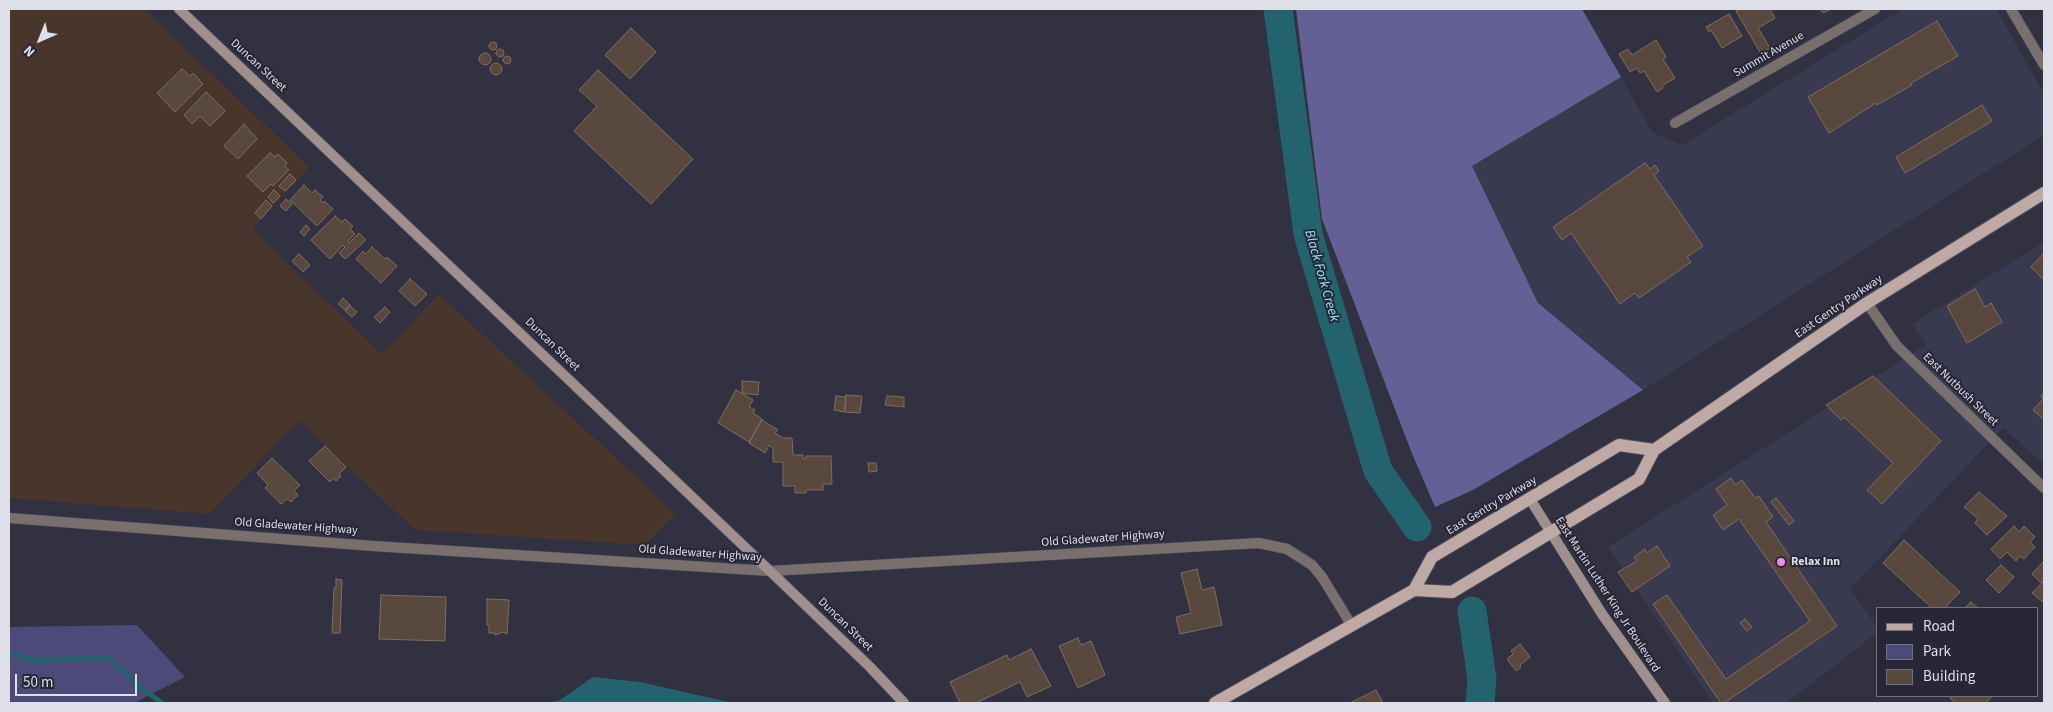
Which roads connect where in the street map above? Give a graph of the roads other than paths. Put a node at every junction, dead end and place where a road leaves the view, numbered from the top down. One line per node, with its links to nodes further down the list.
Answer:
1 (180, 9): 13 (street, Duncan Street)
2 (1875, 9): 5 (street, Summit Avenue)
3 (2011, 9): 4 (street)
4 (2044, 65)
5 (1675, 123)
6 (2044, 193): 7 (main road, East Gentry Parkway)
7 (1866, 304): 8 (main road, East Gentry Parkway); 9 (street, East Nutbush Street)
8 (1654, 450): 10 (main road, East Gentry Parkway); 12 (main road, East Gentry Parkway)
9 (2044, 488)
10 (1530, 499): 12 (street, East Martin Luther King Jr Boulevard); 14 (main road, East Gentry Parkway)
11 (9, 518): 13 (street, Old Gladewater Highway)
12 (1551, 532): 14 (main road, East Gentry Parkway); 18 (street, East Martin Luther King Jr Boulevard)
13 (770, 572): 15 (street, Old Gladewater Highway); 16 (street, Duncan Street)
14 (1414, 590): 15 (main road)
15 (1352, 626): 17 (main road)
16 (904, 703)
17 (1215, 703)
18 (1665, 703)

